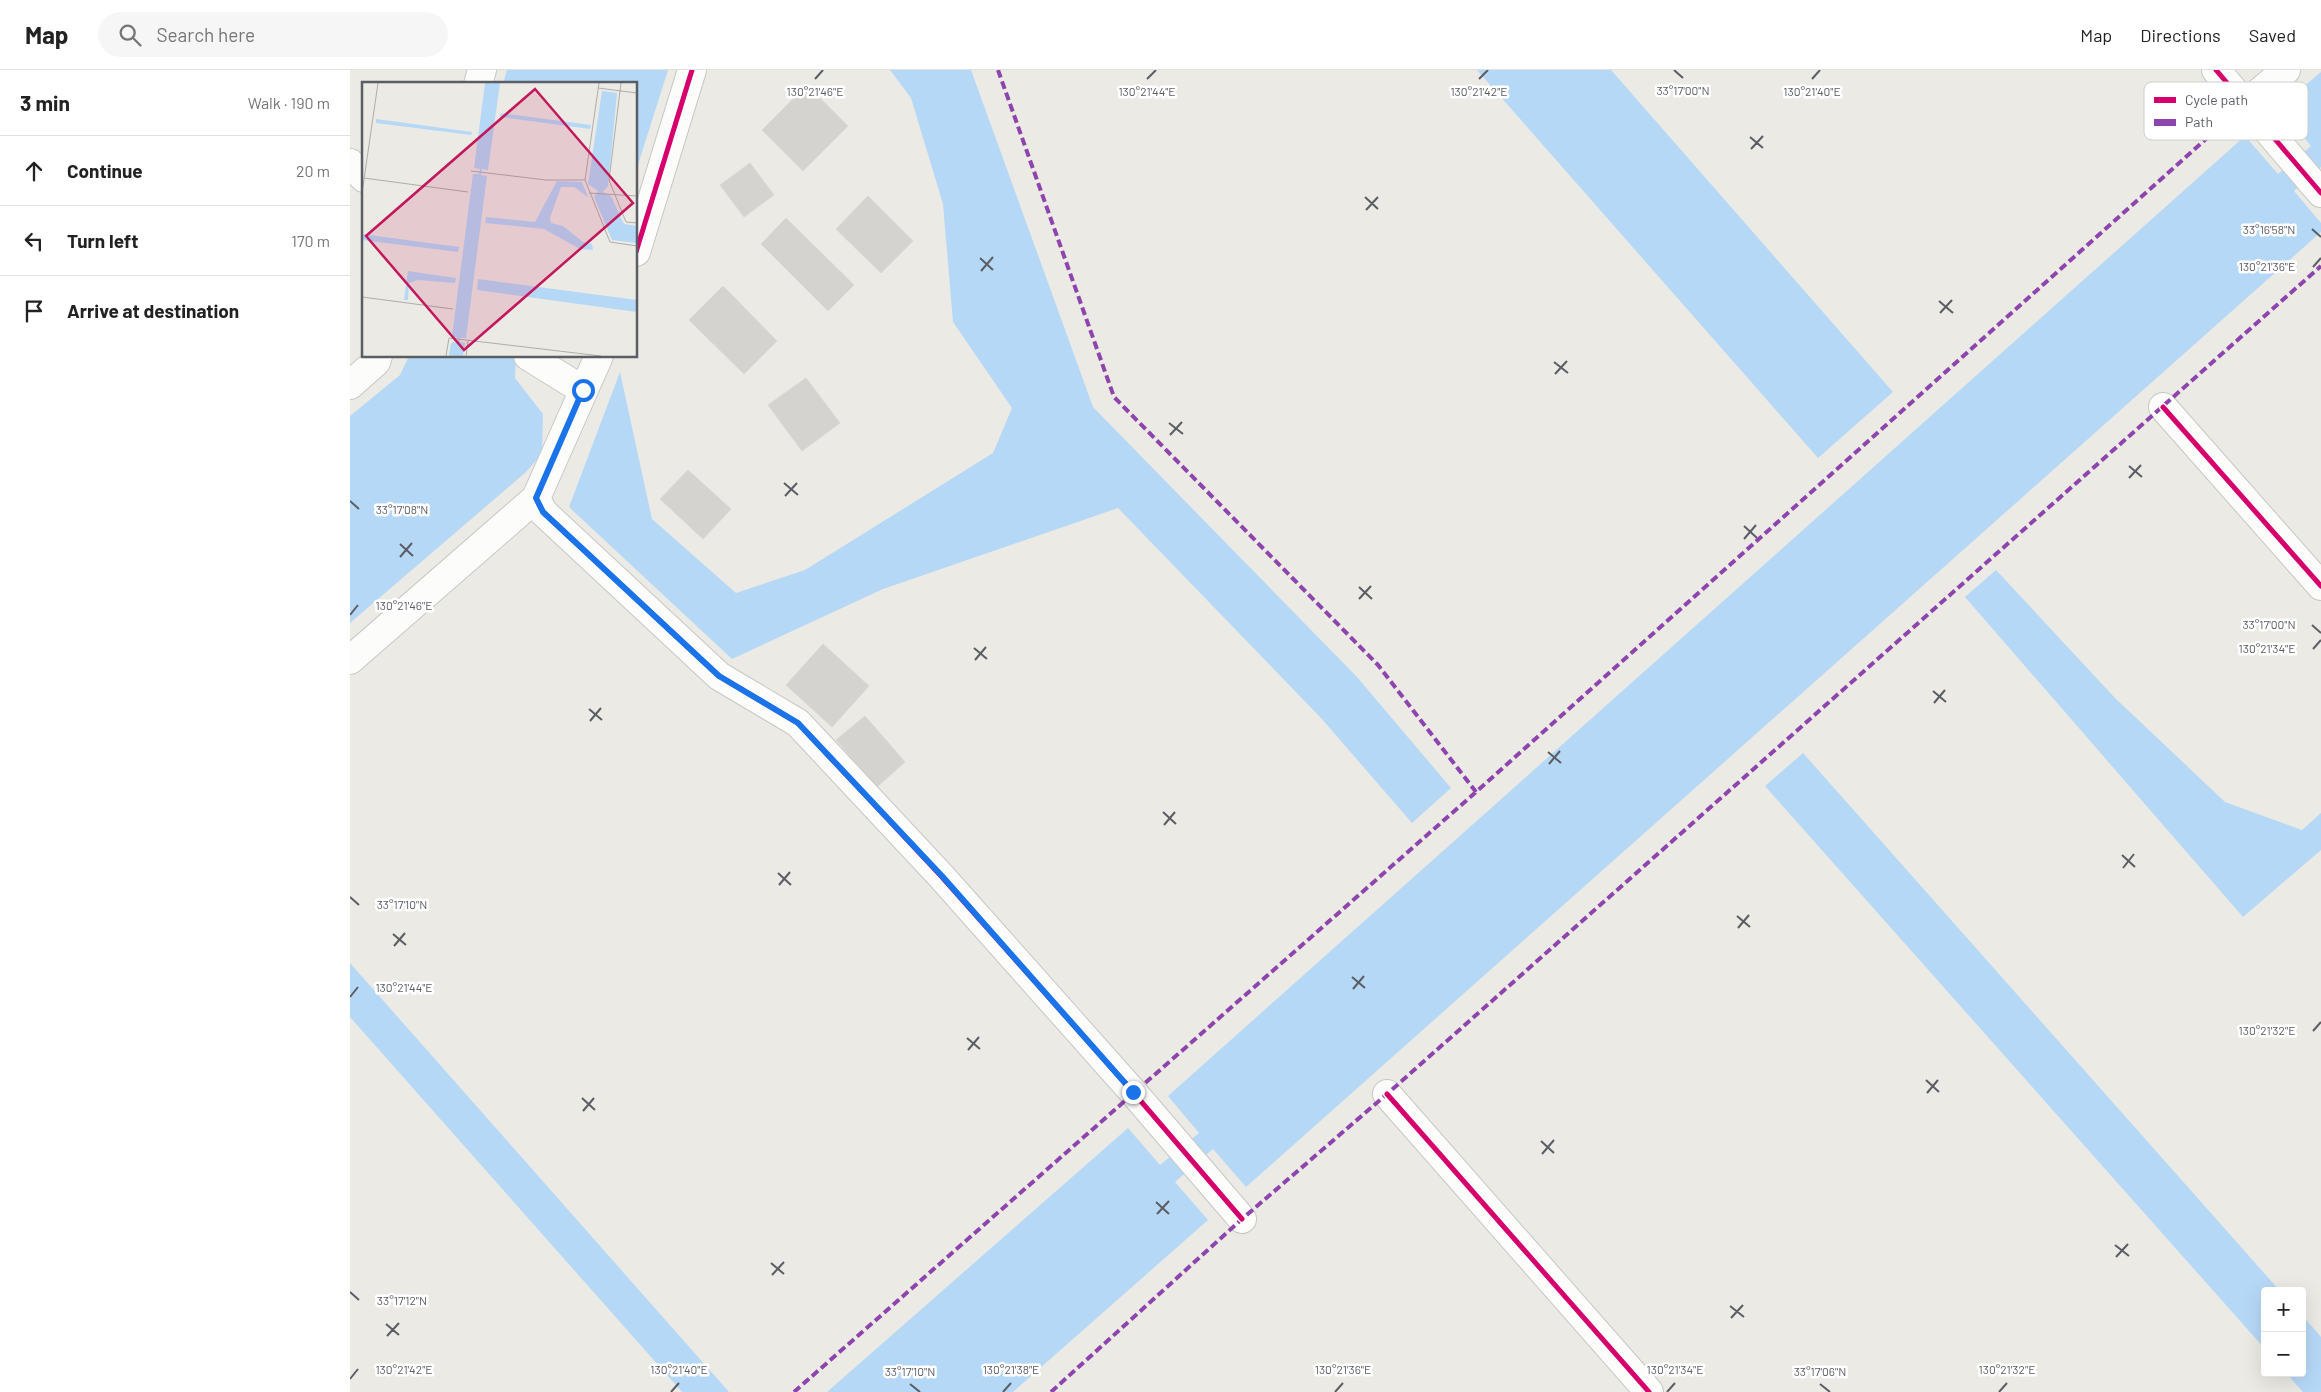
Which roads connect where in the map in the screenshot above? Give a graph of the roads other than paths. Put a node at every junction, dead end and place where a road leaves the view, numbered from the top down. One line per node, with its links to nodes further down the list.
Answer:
1 (692, 70): 10 (street)
2 (2216, 70): 4 (street)
3 (2286, 70): 5 (street)
4 (2226, 82)
5 (2272, 82)
6 (2276, 140): 9 (street)
7 (350, 163): 8 (street)
8 (362, 176)
9 (2316, 187)
10 (638, 246)
11 (377, 358): 14 (street)
12 (531, 358): 15 (street)
13 (598, 358): 15 (street)
14 (350, 385)
15 (583, 390): 17 (street)
16 (2163, 407): 18 (street)
17 (536, 498): 19 (street); 21 (street)
18 (2321, 586)
19 (350, 660)
20 (1387, 1094): 22 (street)
21 (1242, 1219)
22 (1649, 1392)

